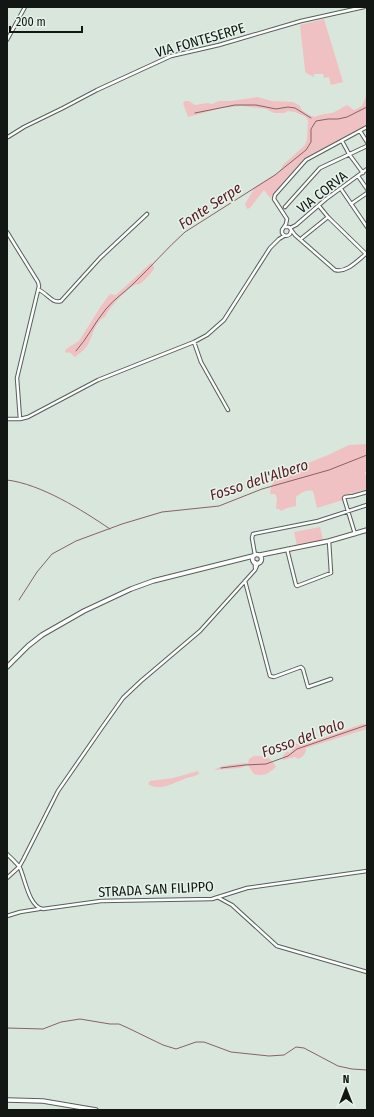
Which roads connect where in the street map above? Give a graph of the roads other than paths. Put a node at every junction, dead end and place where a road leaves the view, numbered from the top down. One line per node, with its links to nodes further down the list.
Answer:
1 (25, 7): 3 (street)
2 (364, 7): 6 (street, VIA FONTESERPE)
3 (7, 40)
4 (367, 127): 5 (street)
5 (360, 131): 7 (street); 8 (street)
6 (7, 137)
7 (342, 141): 10 (street); 19 (street)
8 (367, 142)
9 (367, 146): 10 (street)
10 (349, 154): 12 (street); 20 (street)
11 (367, 170): 12 (street, VIA CORVA)
12 (363, 173): 13 (street, VIA CORVA)
13 (358, 176): 14 (street, VIA CORVA); 15 (street)
14 (341, 189): 17 (street); 18 (street, VIA CORVA)
15 (367, 189)
16 (367, 193): 17 (street)
17 (351, 204): 23 (street)
18 (319, 206): 22 (street); 25 (street, VIA CORVA)
19 (279, 207): 20 (street); 24 (street)
20 (285, 207): 25 (street)
21 (147, 214): 32 (street)
22 (328, 217): 30 (street); 31 (street)
23 (366, 226)
24 (284, 227): 25 (street); 27 (street)
25 (290, 229): 28 (street); 29 (street)
26 (7, 232): 32 (street)
27 (283, 234): 28 (street); 33 (street)
28 (290, 234): 29 (street)
29 (295, 236): 31 (street)
30 (302, 238)
31 (366, 254)
32 (38, 290): 35 (street)
33 (194, 342): 34 (street); 35 (street)
34 (228, 410)
35 (20, 419): 36 (street)
36 (7, 420)
37 (367, 492): 39 (street)
38 (367, 505): 39 (street)
39 (348, 511): 41 (street); 45 (street)
40 (367, 530): 41 (main road)
41 (355, 534): 42 (main road)
42 (329, 541): 43 (main road); 43 (street)
43 (287, 550): 44 (main road)
44 (271, 553): 45 (main road); 45 (main road)
45 (256, 558): 46 (street); 47 (main road)
46 (245, 581): 48 (street); 50 (street)
47 (7, 667)
48 (331, 679)
49 (7, 854): 50 (street)
50 (19, 867): 52 (street); 54 (street)
51 (367, 871): 53 (street, STRADA SAN FILIPPO)
52 (7, 878)
53 (218, 898): 54 (street, STRADA SAN FILIPPO); 56 (street)
54 (39, 909): 55 (street, STRADA SAN FILIPPO)
55 (7, 916)
56 (367, 972)
57 (7, 1100): 58 (main road)
58 (96, 1110)

